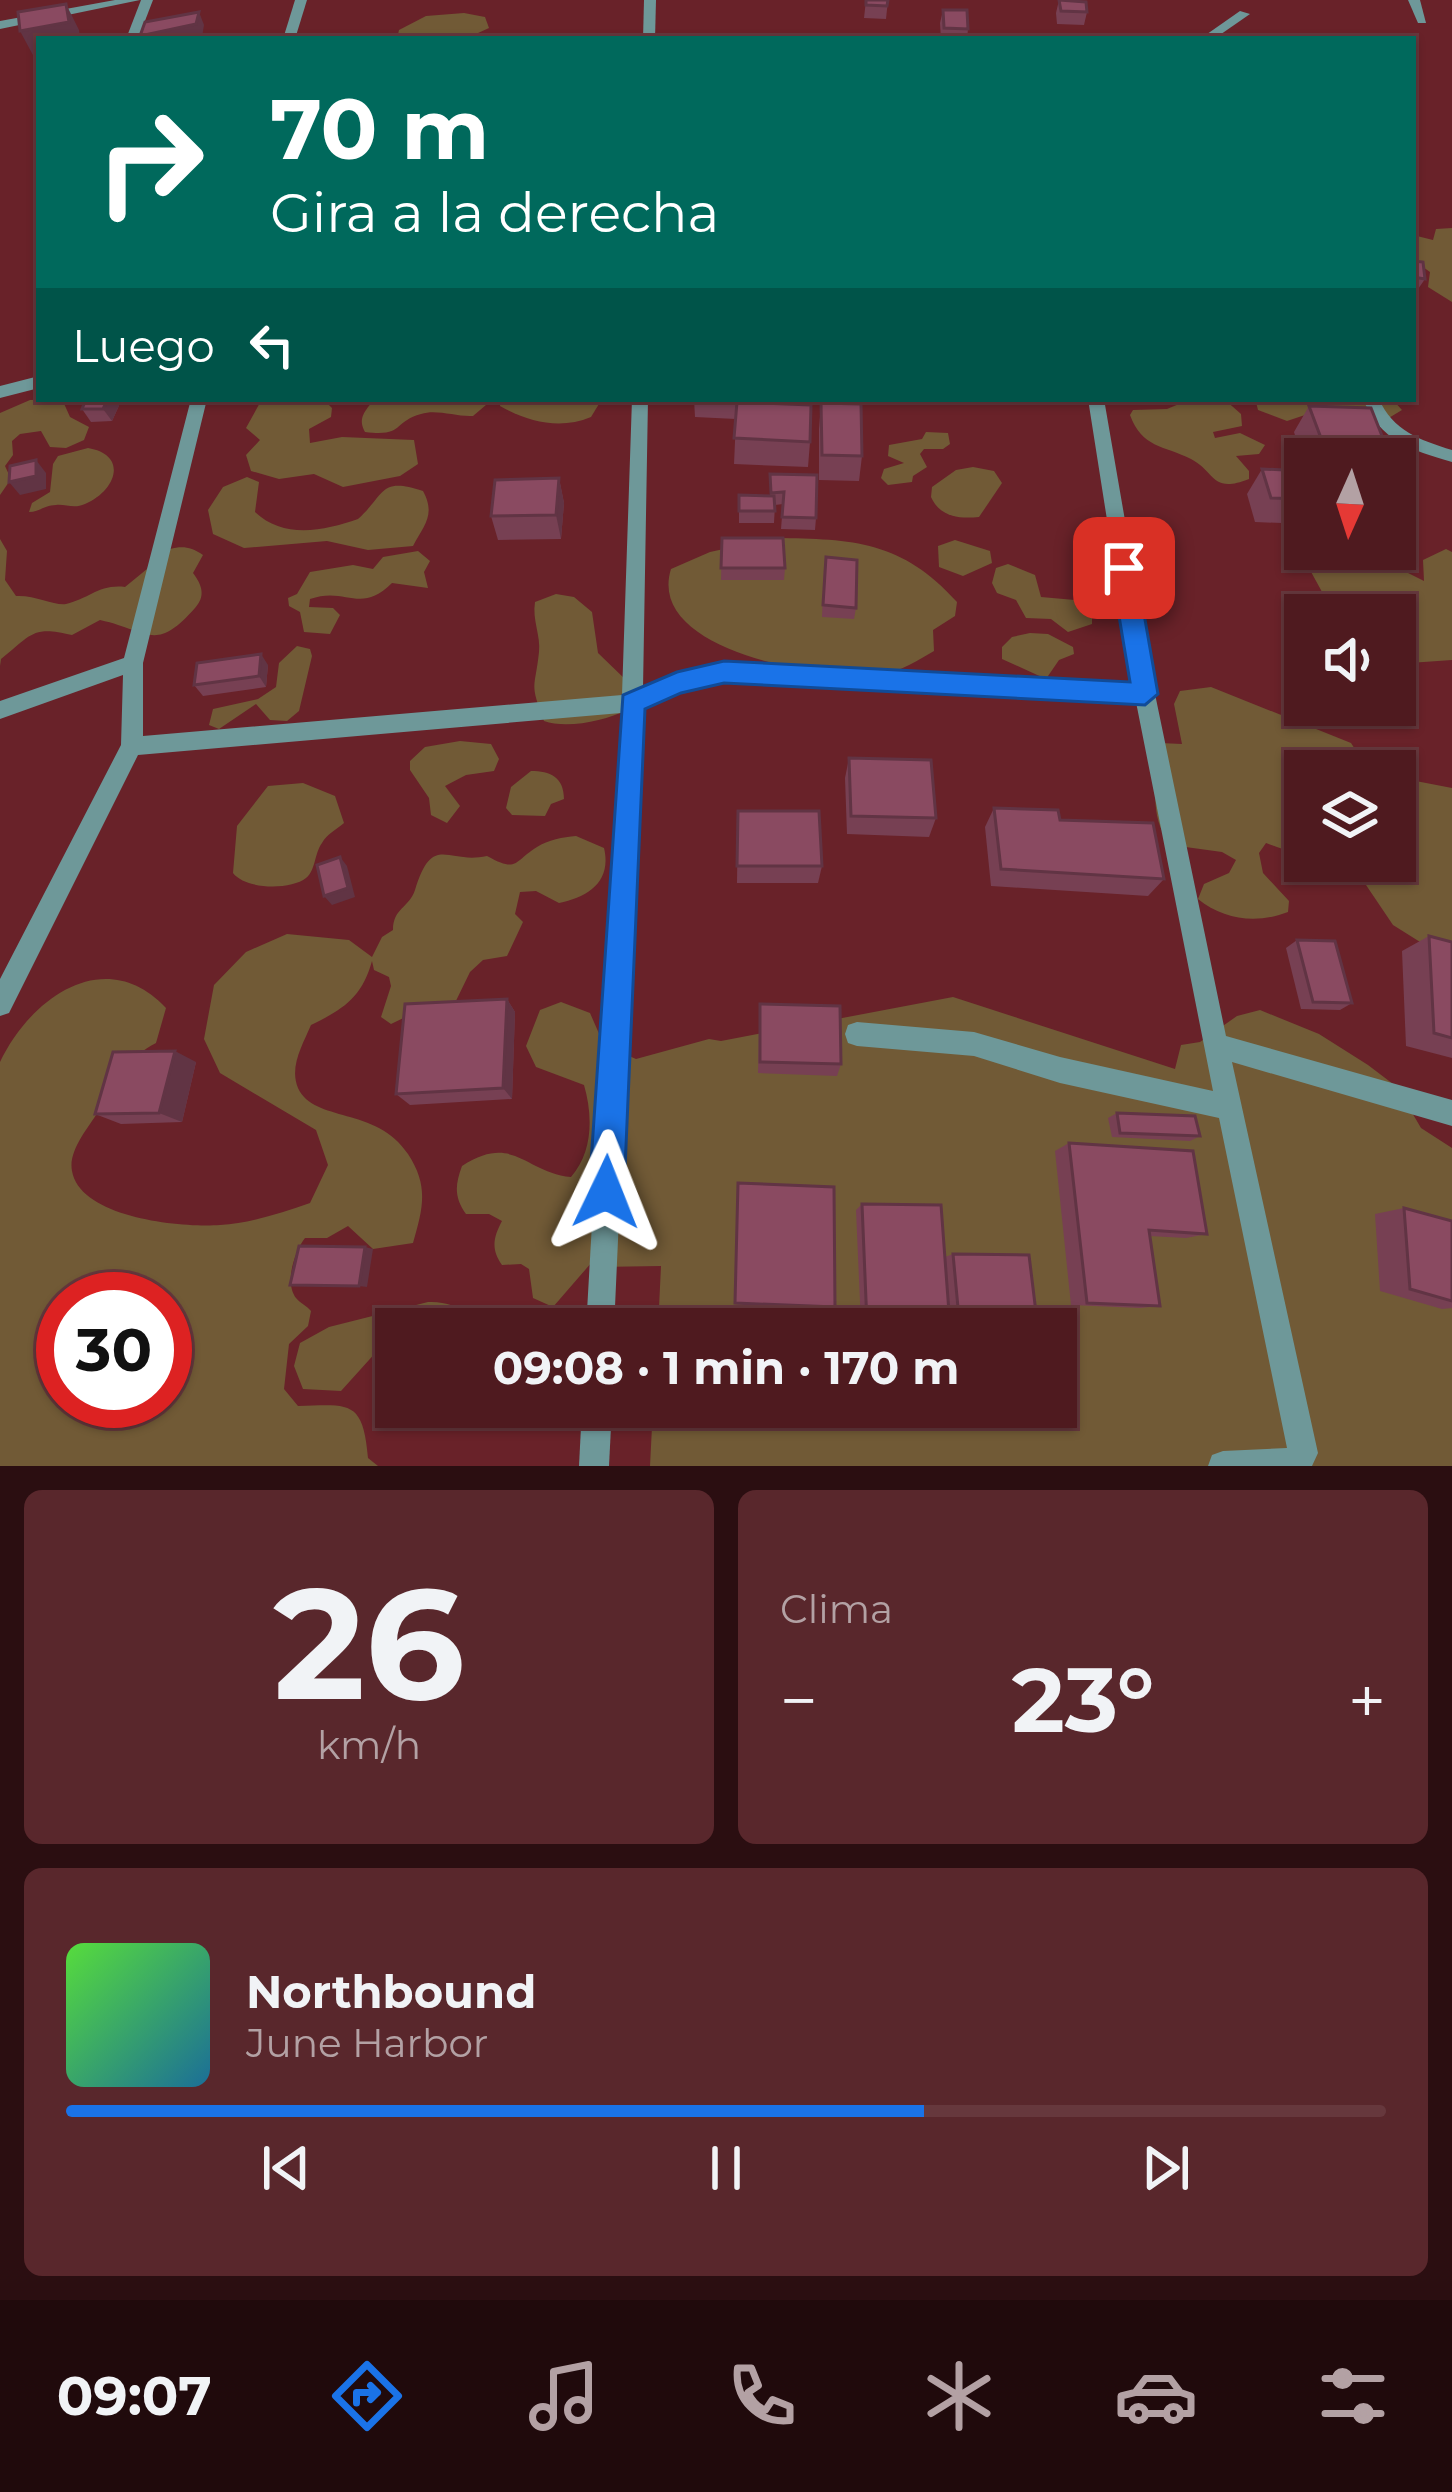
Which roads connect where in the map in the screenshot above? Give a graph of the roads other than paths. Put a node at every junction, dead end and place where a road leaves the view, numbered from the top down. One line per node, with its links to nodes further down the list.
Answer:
1 (134, 0): 8 (street)
2 (147, 0): 9 (street)
3 (301, 0): 10 (street)
4 (650, 0): 11 (street)
5 (1414, 0): 7 (street)
6 (1244, 13): 12 (street)
7 (1423, 20)
8 (0, 25)
9 (134, 36)
10 (290, 36)
11 (649, 36)
12 (1210, 36)
13 (36, 383): 14 (street)
14 (0, 392)
15 (198, 402): 20 (street)
16 (640, 402): 22 (street)
17 (1096, 402): 21 (street)
18 (1371, 402): 19 (street)
19 (1452, 456)
20 (133, 663): 23 (street); 24 (street)
21 (1145, 694): 22 (street); 27 (street)
22 (632, 703): 24 (street); 30 (street)
23 (0, 710)
24 (132, 746): 25 (street)
25 (0, 1004)
26 (857, 1034): 28 (street)
27 (1216, 1045): 28 (street); 29 (street)
28 (1228, 1107): 33 (street)
29 (1452, 1113)
30 (601, 1308)
31 (596, 1428): 32 (street)
32 (594, 1466)
33 (1223, 1466)

